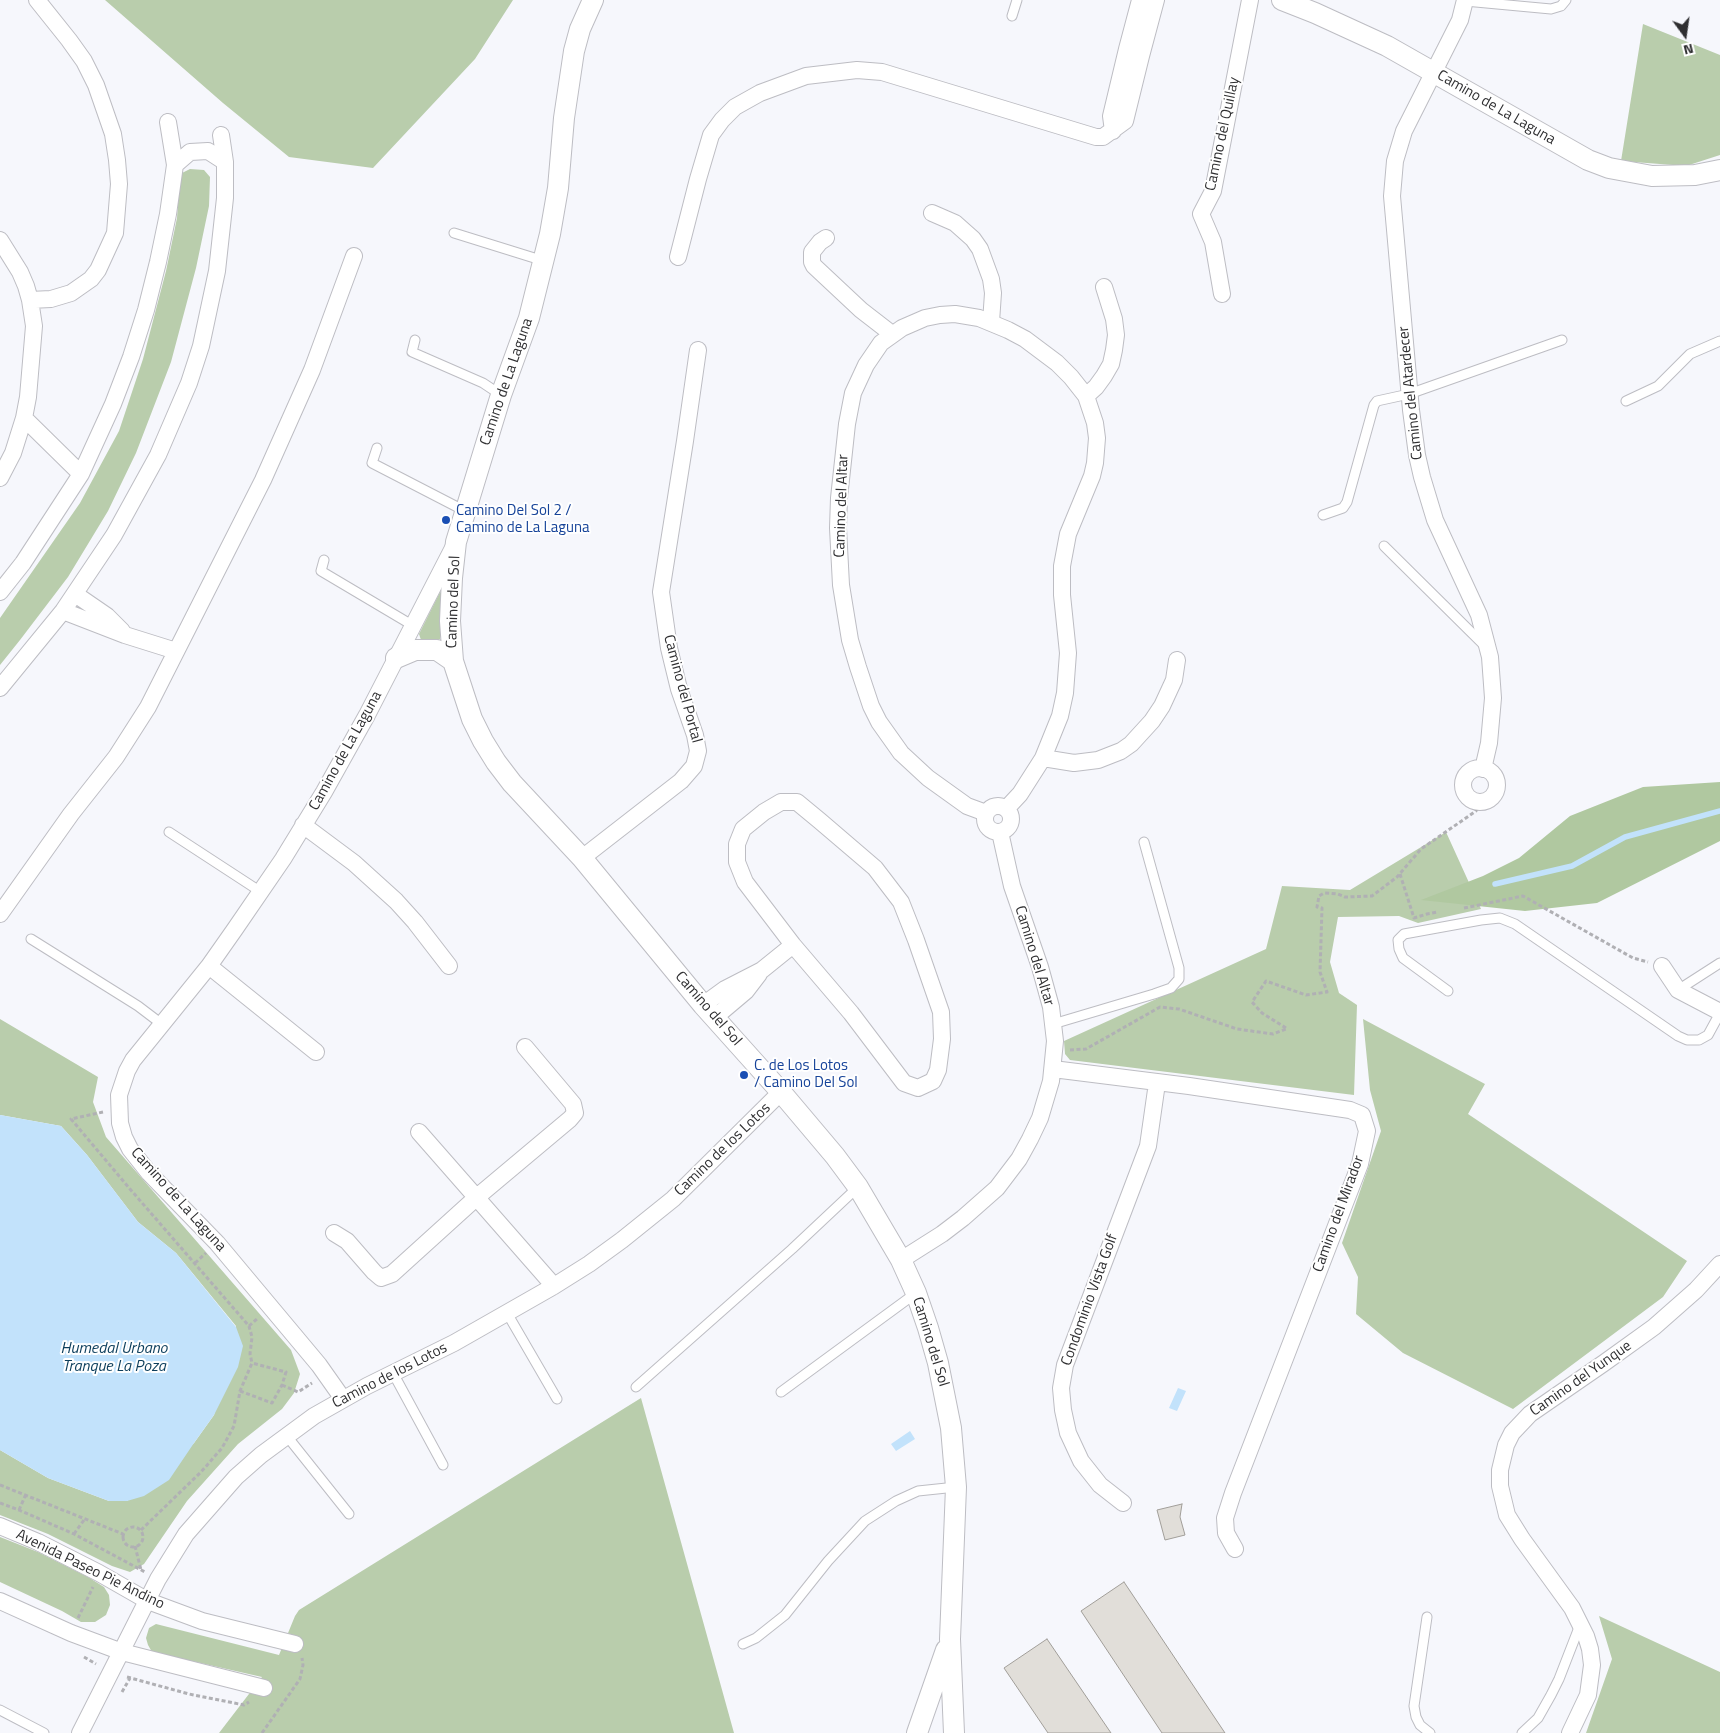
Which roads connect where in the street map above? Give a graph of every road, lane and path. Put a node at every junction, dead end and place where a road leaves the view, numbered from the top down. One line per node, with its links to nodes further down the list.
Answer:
1 (37, 0): 27 (street)
2 (593, 0): 24 (street, Camino de La Laguna)
3 (1017, 0): 10 (lane)
4 (1140, 0): 12 (street)
5 (1156, 0): 12 (street)
6 (1250, 0): 26 (street, Camino del Quillay)
7 (1282, 0): 11 (street, Camino de La Laguna)
8 (1465, 0): 9 (lane); 11 (street, Camino del Atardecer)
9 (1566, 0)
10 (1012, 16)
11 (1434, 72): 17 (street, Camino de La Laguna); 34 (street, Camino del Atardecer)
12 (1128, 76): 23 (street)
13 (168, 122): 16 (street)
14 (221, 135): 15 (street)
15 (225, 162): 16 (street); 48 (street)
16 (174, 165): 40 (street)
17 (1720, 170)
18 (932, 214): 28 (street)
19 (454, 233): 24 (lane)
20 (826, 238): 29 (street)
21 (0, 240): 27 (street)
22 (354, 256): 53 (street)
23 (678, 257)
24 (544, 261): 35 (street, Camino de La Laguna)
25 (1104, 287): 36 (street)
26 (1222, 294)
27 (30, 300): 38 (street)
28 (991, 322): 29 (street, Camino del Altar); 36 (street, Camino del Altar)
29 (892, 334): 62 (street, Camino del Altar)
30 (415, 340): 35 (lane)
31 (1562, 340): 34 (lane)
32 (1720, 341): 37 (lane)
33 (698, 350): 67 (street, Camino del Portal)
34 (1409, 394): 43 (lane); 52 (street, Camino del Atardecer)
35 (501, 395): 42 (street, Camino de La Laguna)
36 (1086, 396): 58 (street, Camino del Altar)
37 (1626, 401)
38 (24, 418): 40 (street); 41 (street)
39 (377, 448): 42 (lane)
40 (81, 474): 47 (street)
41 (0, 478)
42 (465, 511): 44 (street, Camino de La Laguna)
43 (1323, 515)
44 (456, 542): 50 (street, Camino de La Laguna); 56 (street, Camino del Sol)
45 (1384, 546): 52 (lane)
46 (324, 560): 50 (lane)
47 (0, 592)
48 (75, 594): 49 (street); 51 (street)
49 (63, 611): 51 (street); 57 (street)
50 (412, 624): 54 (street, Camino de La Laguna)
51 (125, 635): 53 (street)
52 (1489, 650): 59 (street, Camino del Atardecer)
53 (176, 651): 71 (street)
54 (396, 658): 56 (street); 63 (street, Camino de La Laguna)
55 (1177, 660): 58 (street)
56 (453, 661): 67 (street, Camino del Sol)
57 (0, 688)
58 (1043, 758): 61 (street, Camino del Altar)
59 (1483, 769): 60 (street); 60 (street)
60 (1477, 802): 68 (path)
61 (1006, 809): 62 (street); 65 (street)
62 (986, 813): 65 (street)
63 (303, 826): 69 (street, Camino de La Laguna); 77 (street)
64 (169, 832): 69 (lane)
65 (1000, 832): 83 (street, Camino del Altar)
66 (1144, 842): 83 (lane)
67 (582, 858): 81 (street, Camino del Sol)
68 (1399, 874): 72 (path); 87 (path)
69 (261, 892): 76 (street, Camino de La Laguna)
70 (1493, 902): 78 (path)
71 (0, 914)
72 (1414, 918)
73 (31, 939): 84 (lane)
74 (793, 944): 74 (street); 81 (street)
75 (1720, 964): 79 (lane)
76 (209, 966): 84 (street, Camino de La Laguna); 86 (street)
77 (449, 966)
78 (1662, 966): 79 (street)
79 (1678, 990): 82 (street)
80 (1448, 991): 82 (lane)
81 (709, 1012): 89 (street, Camino del Sol)
82 (1720, 1012)
83 (1053, 1024): 87 (street, Camino del Altar)
84 (163, 1025): 90 (street, Camino de La Laguna)
85 (525, 1047): 93 (street)
86 (316, 1052)
87 (1054, 1063): 88 (street, Camino del Mirador); 95 (street, Camino del Altar)
88 (1157, 1082): 115 (street, Condominio Vista Golf); 124 (street, Camino del Mirador)
89 (781, 1092): 92 (street, Camino del Sol); 97 (street, Camino de los Lotos)
90 (118, 1108): 100 (path); 102 (street, Camino de La Laguna)
91 (419, 1132): 93 (street)
92 (858, 1187): 95 (street, Camino del Sol); 104 (lane)
93 (477, 1197): 94 (street); 97 (street)
94 (334, 1233)
95 (901, 1260): 98 (street, Camino del Sol)
96 (1720, 1264): 132 (street, Camino del Yunque)
97 (554, 1286): 99 (street, Camino de los Lotos)
98 (916, 1294): 106 (lane); 112 (street, Camino del Sol)
99 (507, 1313): 101 (street, Camino de los Lotos); 108 (lane)
100 (252, 1363): 103 (path); 105 (path)
101 (393, 1373): 107 (street, Camino de los Lotos); 110 (lane)
102 (325, 1374): 103 (path); 107 (street, Camino de La Laguna)
103 (282, 1385): 105 (path)
104 (636, 1387)
105 (240, 1390): 120 (path)
106 (781, 1392)
107 (343, 1399): 109 (street, Camino de los Lotos)
108 (557, 1399)
109 (286, 1435): 117 (lane); 128 (street, Camino de los Lotos)
110 (443, 1465)
111 (0, 1485): 113 (path)
112 (956, 1487): 134 (street, Camino del Sol); 136 (lane)
113 (26, 1494): 116 (path); 118 (path)
114 (0, 1503): 116 (path)
115 (1122, 1503)
116 (19, 1510): 121 (path)
117 (349, 1514)
118 (84, 1520): 121 (path); 122 (path)
119 (0, 1526): 127 (street, Avenida Paseo Pie Andino)
120 (141, 1530): 122 (path); 123 (path)
121 (74, 1534): 125 (path)
122 (123, 1534): 123 (path)
123 (136, 1546): 126 (path)
124 (1235, 1549)
125 (110, 1554): 126 (path); 127 (path)
126 (141, 1570): 128 (path)
127 (99, 1573): 130 (street, Avenida Paseo Pie Andino); 133 (path)
128 (158, 1579): 130 (street, Camino de los Lotos)
129 (0, 1601): 133 (street)
130 (148, 1601): 135 (street, Avenida Paseo Pie Andino); 137 (street, Camino de los Lotos)
131 (1427, 1617): 145 (lane)
132 (1581, 1622): 146 (lane); 147 (street, Camino del Yunque)
133 (71, 1633): 137 (street)
134 (950, 1638): 143 (street, Camino del Sol); 144 (street, Camino del Sol)
135 (295, 1644): 142 (path)
136 (743, 1644)
137 (122, 1652): 138 (street); 141 (street, Camino de los Lotos)
138 (264, 1688)
139 (0, 1710): 140 (lane)
140 (44, 1733)
141 (80, 1733)
142 (262, 1733)
143 (917, 1733)
144 (954, 1733)
145 (1430, 1733)
146 (1522, 1733)
147 (1570, 1733)

